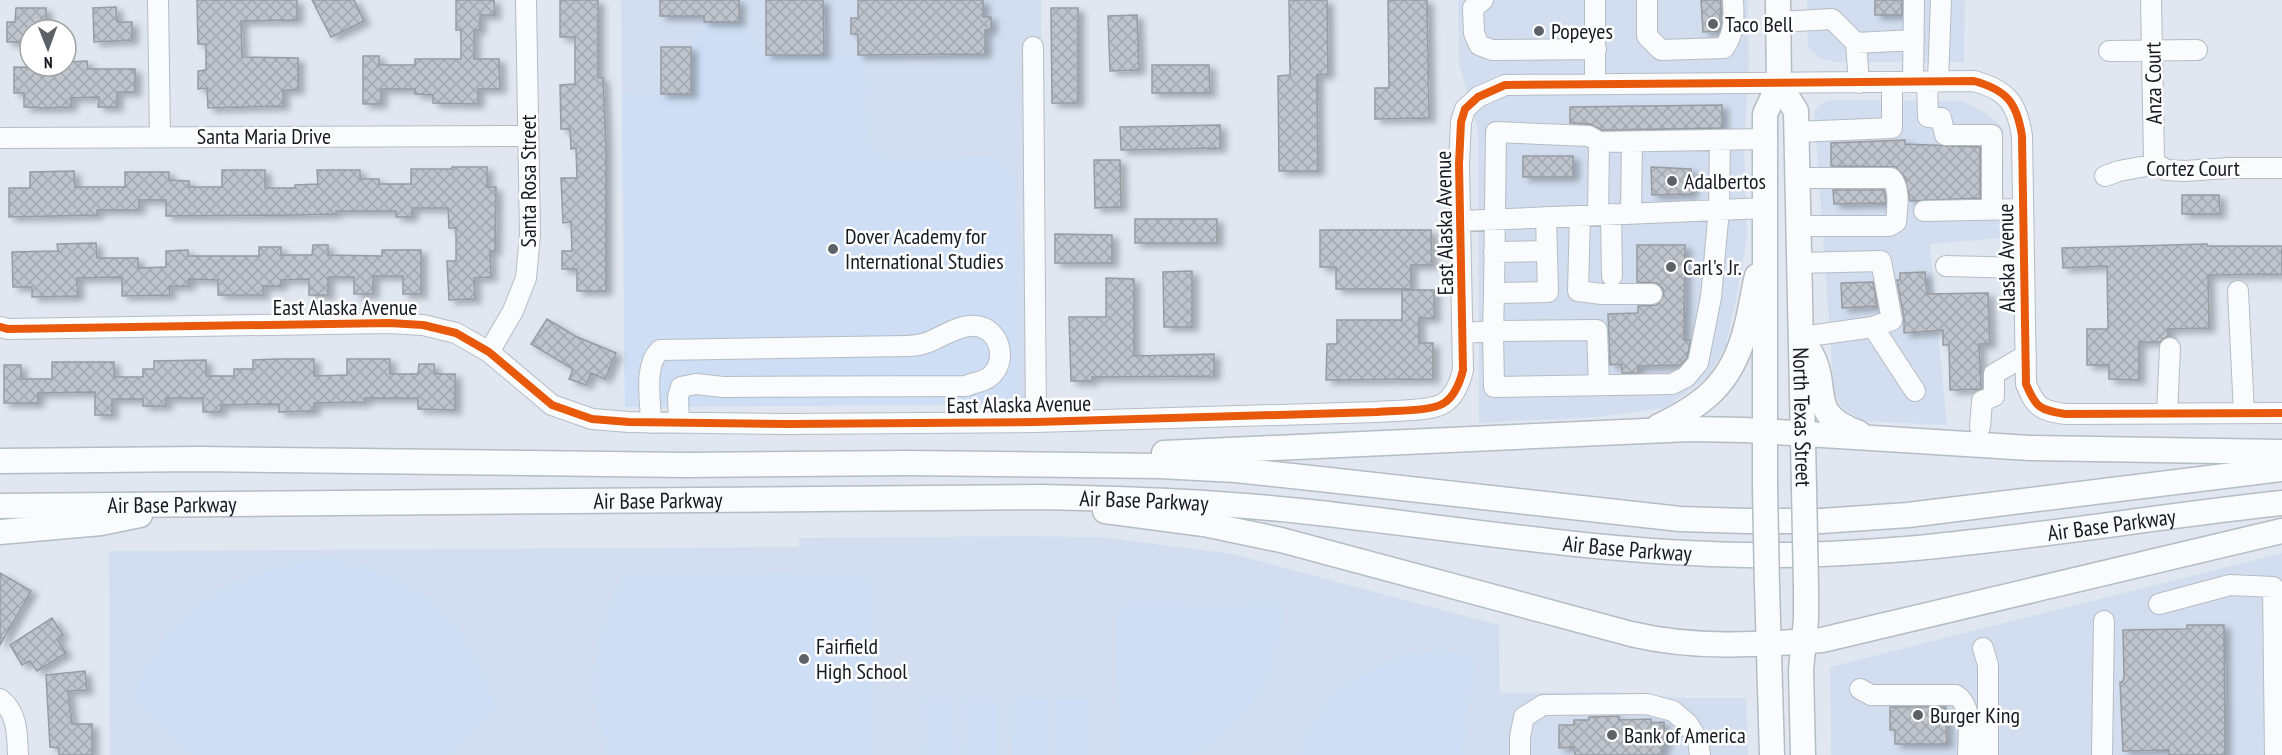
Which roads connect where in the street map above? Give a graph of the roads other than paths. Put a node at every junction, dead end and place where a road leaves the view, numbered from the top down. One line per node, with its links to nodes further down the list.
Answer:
1 (158, 0): 24 (street)
2 (526, 0): 25 (street, Santa Rosa Street)
3 (1483, 0): 14 (street)
4 (1595, 0): 14 (street)
5 (1647, 0): 6 (street)
6 (1733, 0)
7 (1914, 0): 11 (street)
8 (1941, 0): 19 (street)
9 (2151, 0): 15 (street, Anza Court)
10 (1778, 11): 12 (street); 22 (main road, North Texas Street)
11 (1914, 40): 12 (street); 19 (street)
12 (1856, 43): 20 (street)
13 (1033, 47): 71 (street)
14 (1596, 49): 21 (street)
15 (2152, 49): 16 (street); 17 (street); 31 (street, Anza Court)
16 (2197, 50)
17 (2109, 51)
18 (1892, 82): 19 (street, Alaska Avenue); 20 (street, Alaska Avenue); 23 (street)
19 (1926, 82): 37 (street, Alaska Avenue); 38 (street)
20 (1859, 83): 22 (street, Alaska Avenue)
21 (1595, 84): 22 (street, East Alaska Avenue); 44 (street, East Alaska Avenue)
22 (1779, 84): 23 (main road, North Texas Street); 27 (main road, North Texas Street)
23 (1796, 132): 34 (main road, North Texas Street)
24 (160, 136): 25 (street, Santa Maria Drive); 26 (street, Santa Maria Drive)
25 (528, 136): 62 (street, Santa Rosa Street)
26 (0, 138)
27 (1765, 139): 28 (street); 35 (main road, North Texas Street)
28 (1720, 140): 30 (street); 36 (street)
29 (1599, 142): 30 (street); 41 (street); 43 (street)
30 (1632, 142): 40 (street)
31 (2157, 164): 32 (street, Cortez Court); 33 (street, Cortez Court)
32 (2282, 168)
33 (2105, 176)
34 (1797, 178): 45 (main road, North Texas Street); 45 (street)
35 (1766, 208): 36 (street); 46 (main road, North Texas Street)
36 (1719, 209): 40 (street); 65 (street)
37 (2023, 209): 38 (street); 51 (street, Alaska Avenue)
38 (1992, 210): 39 (street)
39 (1924, 211)
40 (1631, 213): 41 (street)
41 (1596, 215): 42 (street); 52 (street); 55 (street)
42 (1546, 217): 43 (street); 47 (street)
43 (1495, 219): 44 (street); 48 (street)
44 (1460, 221): 59 (street, East Alaska Avenue)
45 (1798, 226): 49 (main road, North Texas Street)
46 (1766, 239): 75 (main road); 76 (main road, North Texas Street)
47 (1547, 251): 48 (street); 54 (street)
48 (1494, 252): 54 (street)
49 (1799, 262): 57 (street); 60 (main road, North Texas Street)
50 (1946, 266): 51 (street)
51 (2024, 268): 63 (street, Alaska Avenue)
52 (1612, 276)
53 (2238, 291): 68 (street)
54 (1494, 293): 58 (street)
55 (1652, 294)
56 (0, 327): 62 (street, East Alaska Avenue)
57 (1873, 327): 60 (street); 67 (street)
58 (1493, 331): 59 (street); 65 (street); 65 (street)
59 (1464, 333): 71 (street, East Alaska Avenue)
60 (1802, 337): 77 (main road, North Texas Street); 78 (main road)
61 (2169, 348): 70 (street)
62 (489, 352): 72 (street, East Alaska Avenue)
63 (2026, 355): 70 (street, Alaska Avenue); 74 (street)
64 (651, 379): 66 (street); 66 (street); 72 (street)
65 (1599, 385)
66 (681, 387): 73 (street)
67 (1915, 392)
68 (2244, 413): 69 (street, Alaska Avenue); 70 (street, Alaska Avenue)
69 (2282, 413)
70 (2167, 414)
71 (1036, 422): 73 (street, East Alaska Avenue)
72 (651, 423): 73 (street, East Alaska Avenue)
73 (679, 423)
74 (1980, 427)
75 (1651, 429): 76 (main road); 83 (main road)
76 (1765, 431): 77 (main road); 94 (main road, North Texas Street, bridge)
77 (1803, 433): 78 (main road); 93 (main road, North Texas Street, bridge)
78 (1872, 437): 80 (main road)
79 (0, 446): 82 (main road)
80 (2282, 452)
81 (0, 461): 82 (main road, Air Base Parkway)
82 (86, 461): 83 (main road, Air Base Parkway)
83 (1042, 464): 84 (main road, Air Base Parkway)
84 (2282, 469)
85 (1041, 497): 86 (main road, Air Base Parkway); 87 (main road, Air Base Parkway); 94 (main road)
86 (2282, 503)
87 (201, 504): 88 (main road, Air Base Parkway); 90 (main road)
88 (0, 506)
89 (2282, 531): 93 (main road)
90 (0, 532)
91 (2158, 604): 106 (street)
92 (2104, 621): 105 (street)
93 (1804, 641): 94 (main road); 102 (main road, North Texas Street)
94 (1769, 644): 101 (main road, North Texas Street)
95 (1983, 648): 104 (street)
96 (1860, 689): 103 (street)
97 (0, 699): 98 (street)
98 (18, 755)
99 (1520, 755): 100 (street)
100 (1700, 755)
101 (1772, 755)
102 (1803, 755)
103 (1968, 755)
104 (1988, 755)
105 (2102, 755)
106 (2275, 755)

